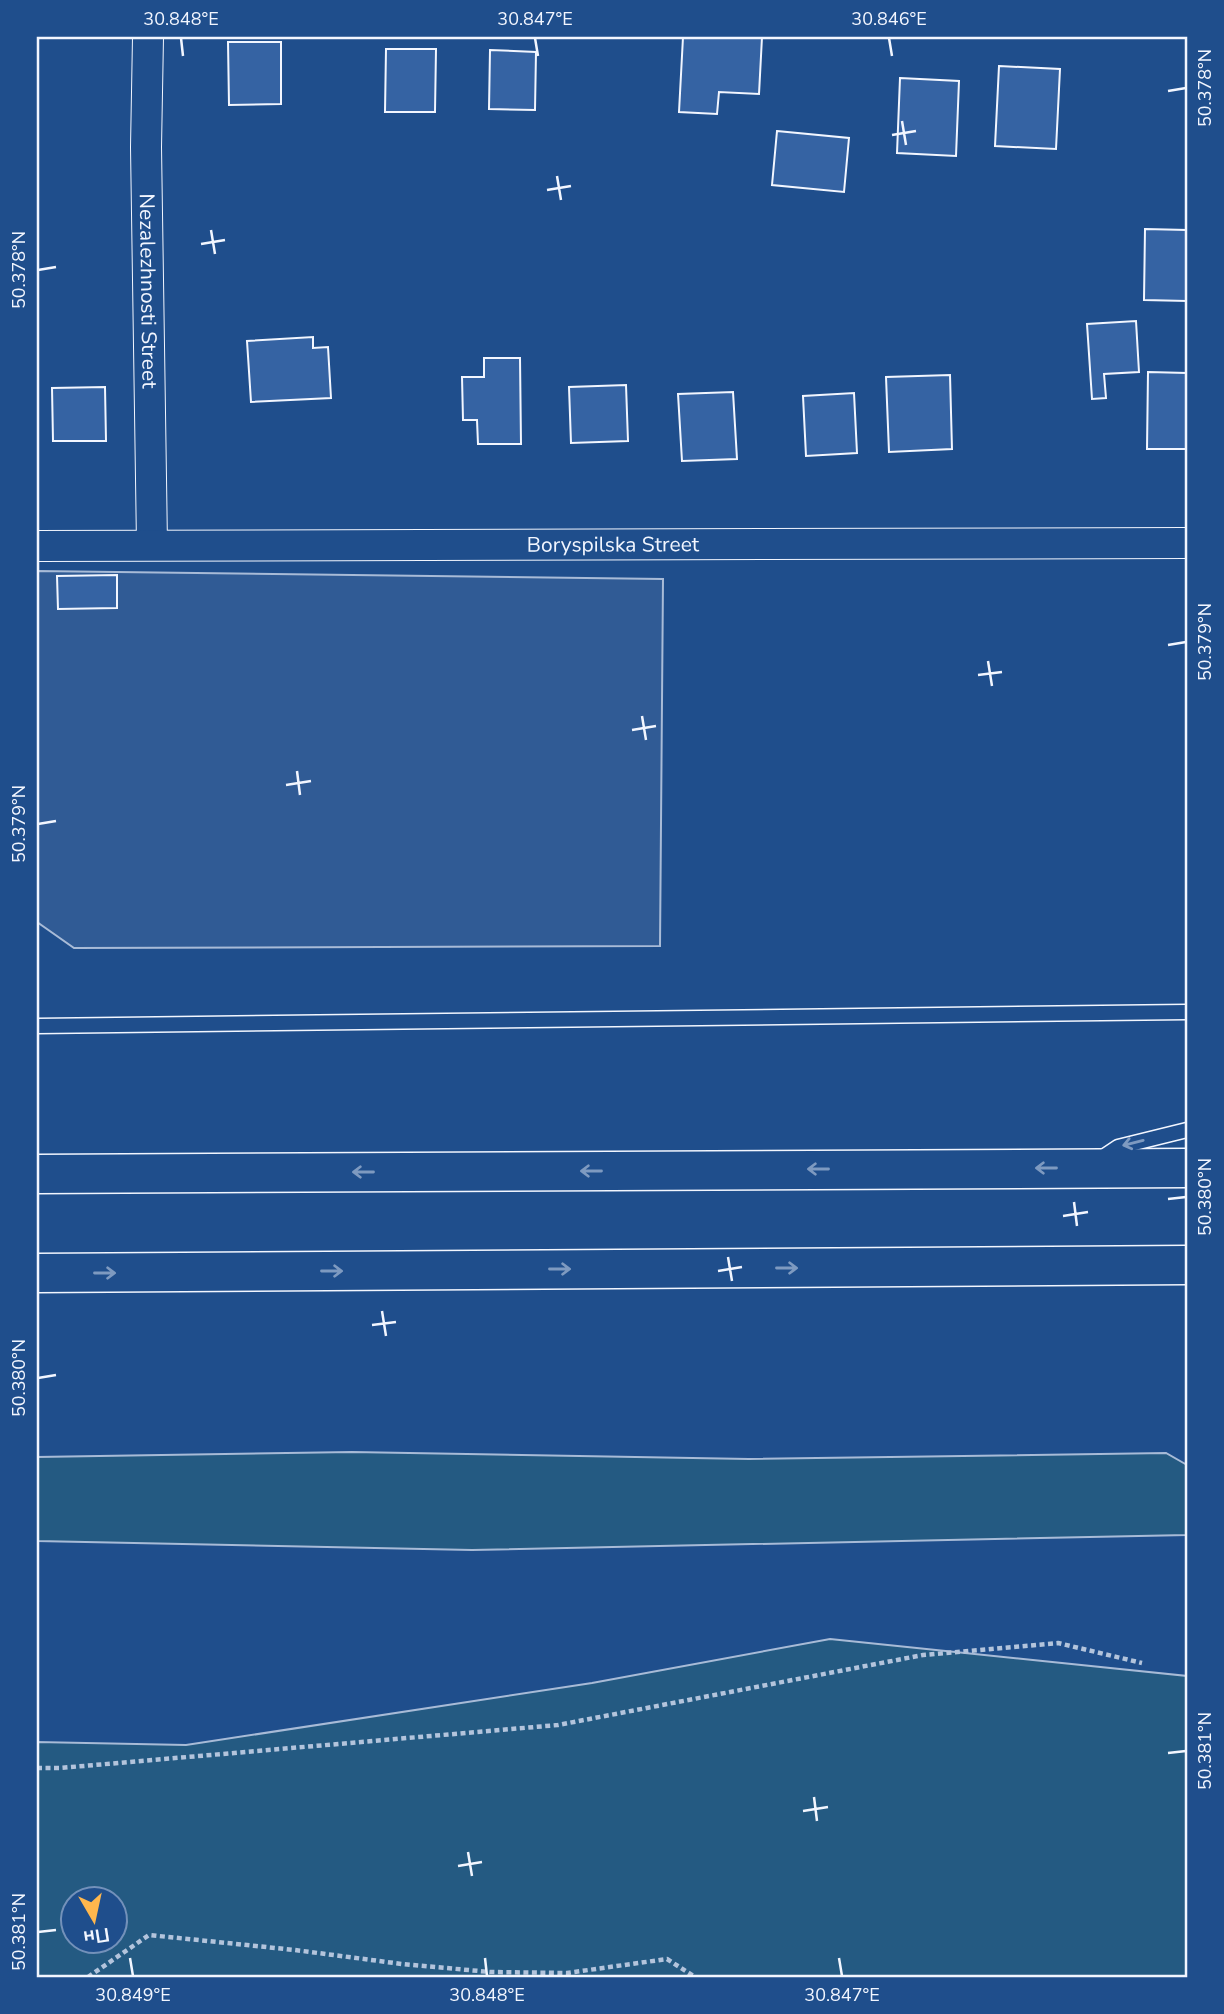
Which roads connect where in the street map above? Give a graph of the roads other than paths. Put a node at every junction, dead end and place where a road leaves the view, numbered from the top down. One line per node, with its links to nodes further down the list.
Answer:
1 (148, 37): 3 (street, Nezalezhnosti Street)
2 (1187, 543): 3 (street, Boryspilska Street)
3 (152, 545): 4 (street, Boryspilska Street)
4 (37, 546)
5 (1187, 1012): 6 (lane)
6 (37, 1026)
7 (1187, 1130): 8 (lane, one-way to 8)
8 (1084, 1168): 9 (highway); 10 (highway, one-way to 10)
9 (1187, 1168)
10 (37, 1174)
11 (1187, 1265): 12 (highway, one-way to 11)
12 (37, 1273)

